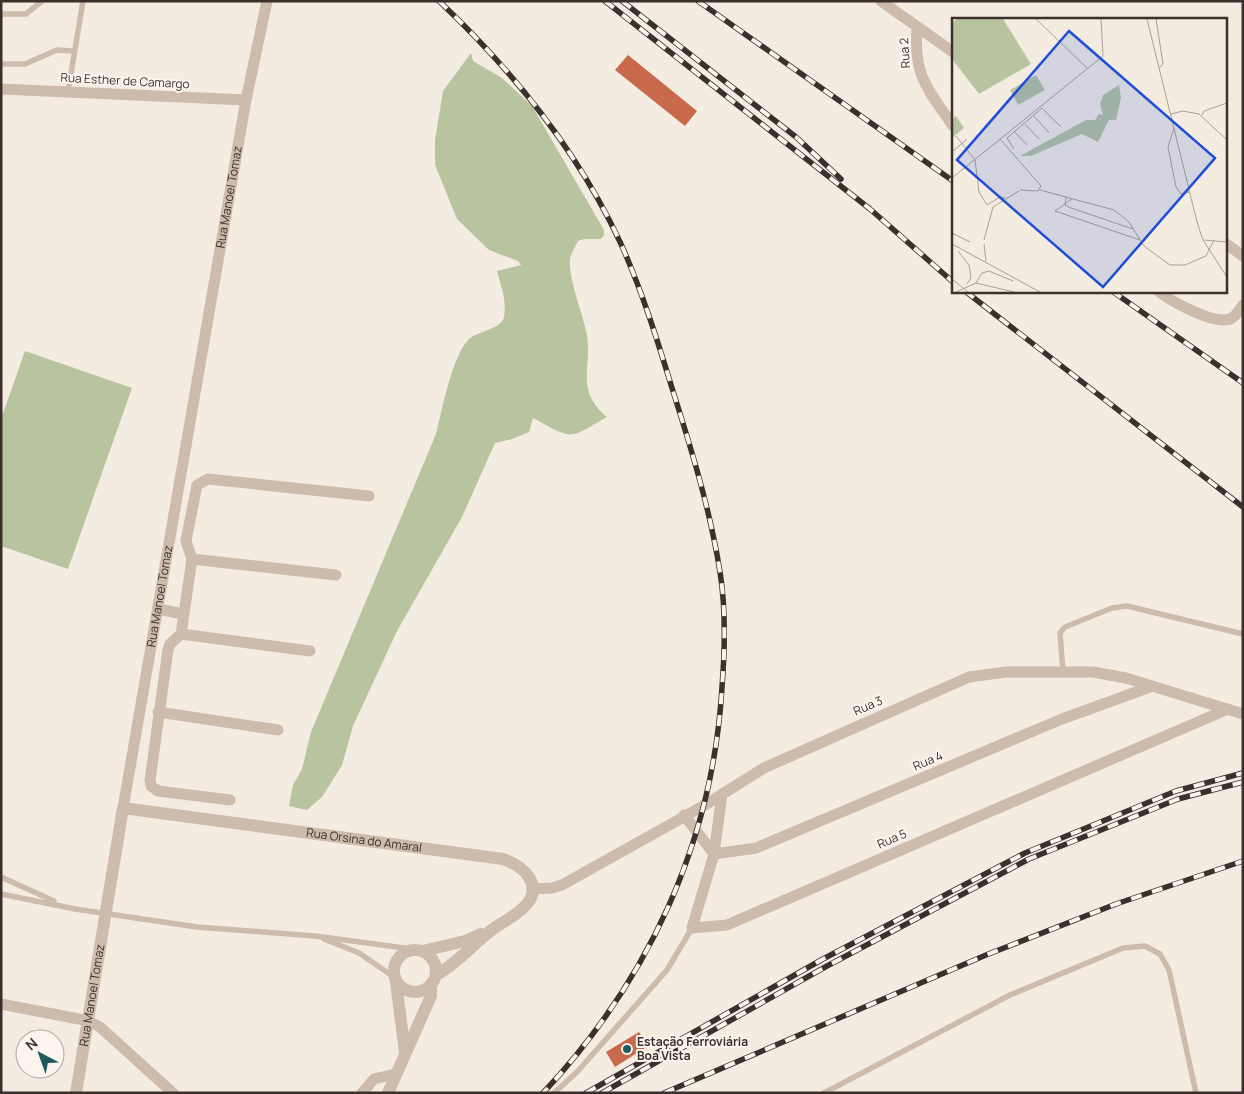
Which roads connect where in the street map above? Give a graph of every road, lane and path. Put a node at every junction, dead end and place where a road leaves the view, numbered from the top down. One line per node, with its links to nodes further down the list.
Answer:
1 (42, 1): 5 (lane)
2 (83, 1): 7 (lane)
3 (267, 1): 12 (street, Rua Manoel Tomaz)
4 (881, 1): 6 (street)
5 (1, 14)
6 (917, 28): 8 (street); 13 (street, Rua 2)
7 (74, 51): 9 (lane); 11 (lane)
8 (952, 51)
9 (1, 64)
10 (1, 89): 11 (street, Rua Esther de Camargo)
11 (68, 92): 12 (street, Rua Esther de Camargo)
12 (246, 100): 21 (street, Rua Manoel Tomaz)
13 (952, 124)
14 (1226, 245): 15 (street)
15 (1243, 256)
16 (1159, 292): 17 (street)
17 (1243, 305)
18 (370, 496): 19 (street)
19 (192, 558): 20 (street); 22 (street)
20 (336, 575)
21 (158, 609): 22 (street); 34 (street, Rua Manoel Tomaz)
22 (183, 614): 23 (street)
23 (181, 634): 25 (street); 29 (street)
24 (1243, 634): 26 (lane)
25 (310, 651)
26 (1063, 672): 27 (street, Rua 3); 32 (street, Rua 3)
27 (1150, 687): 28 (street, Rua 3); 36 (street, Rua 4)
28 (1228, 709): 30 (street, Rua 3); 41 (street, Rua 5)
29 (158, 712): 31 (street); 33 (street)
30 (1243, 714)
31 (278, 730)
32 (722, 794): 35 (street, Rua 3); 36 (street)
33 (230, 800)
34 (123, 808): 38 (street, Rua Orsina do Amaral); 48 (street, Rua Manoel Tomaz)
35 (684, 815): 36 (street); 38 (street, Rua 3)
36 (714, 854): 41 (street)
37 (1, 877): 40 (lane)
38 (532, 889): 42 (street)
39 (1, 894): 40 (lane)
40 (63, 906): 43 (lane, bridge)
41 (692, 928): 55 (lane)
42 (493, 929): 44 (street); 45 (street)
43 (315, 936): 44 (lane); 46 (lane)
44 (421, 950): 45 (street); 46 (street)
45 (434, 979): 46 (street); 49 (street)
46 (395, 980): 49 (street)
47 (1, 1004): 48 (street)
48 (89, 1021): 51 (street, Rua Manoel Tomaz); 52 (street)
49 (405, 1053): 50 (street)
50 (396, 1074): 53 (street); 54 (street)
51 (76, 1093)
52 (173, 1093)
53 (362, 1093)
54 (388, 1093)
55 (554, 1093)
56 (824, 1093): 57 (lane)
57 (1196, 1093)

